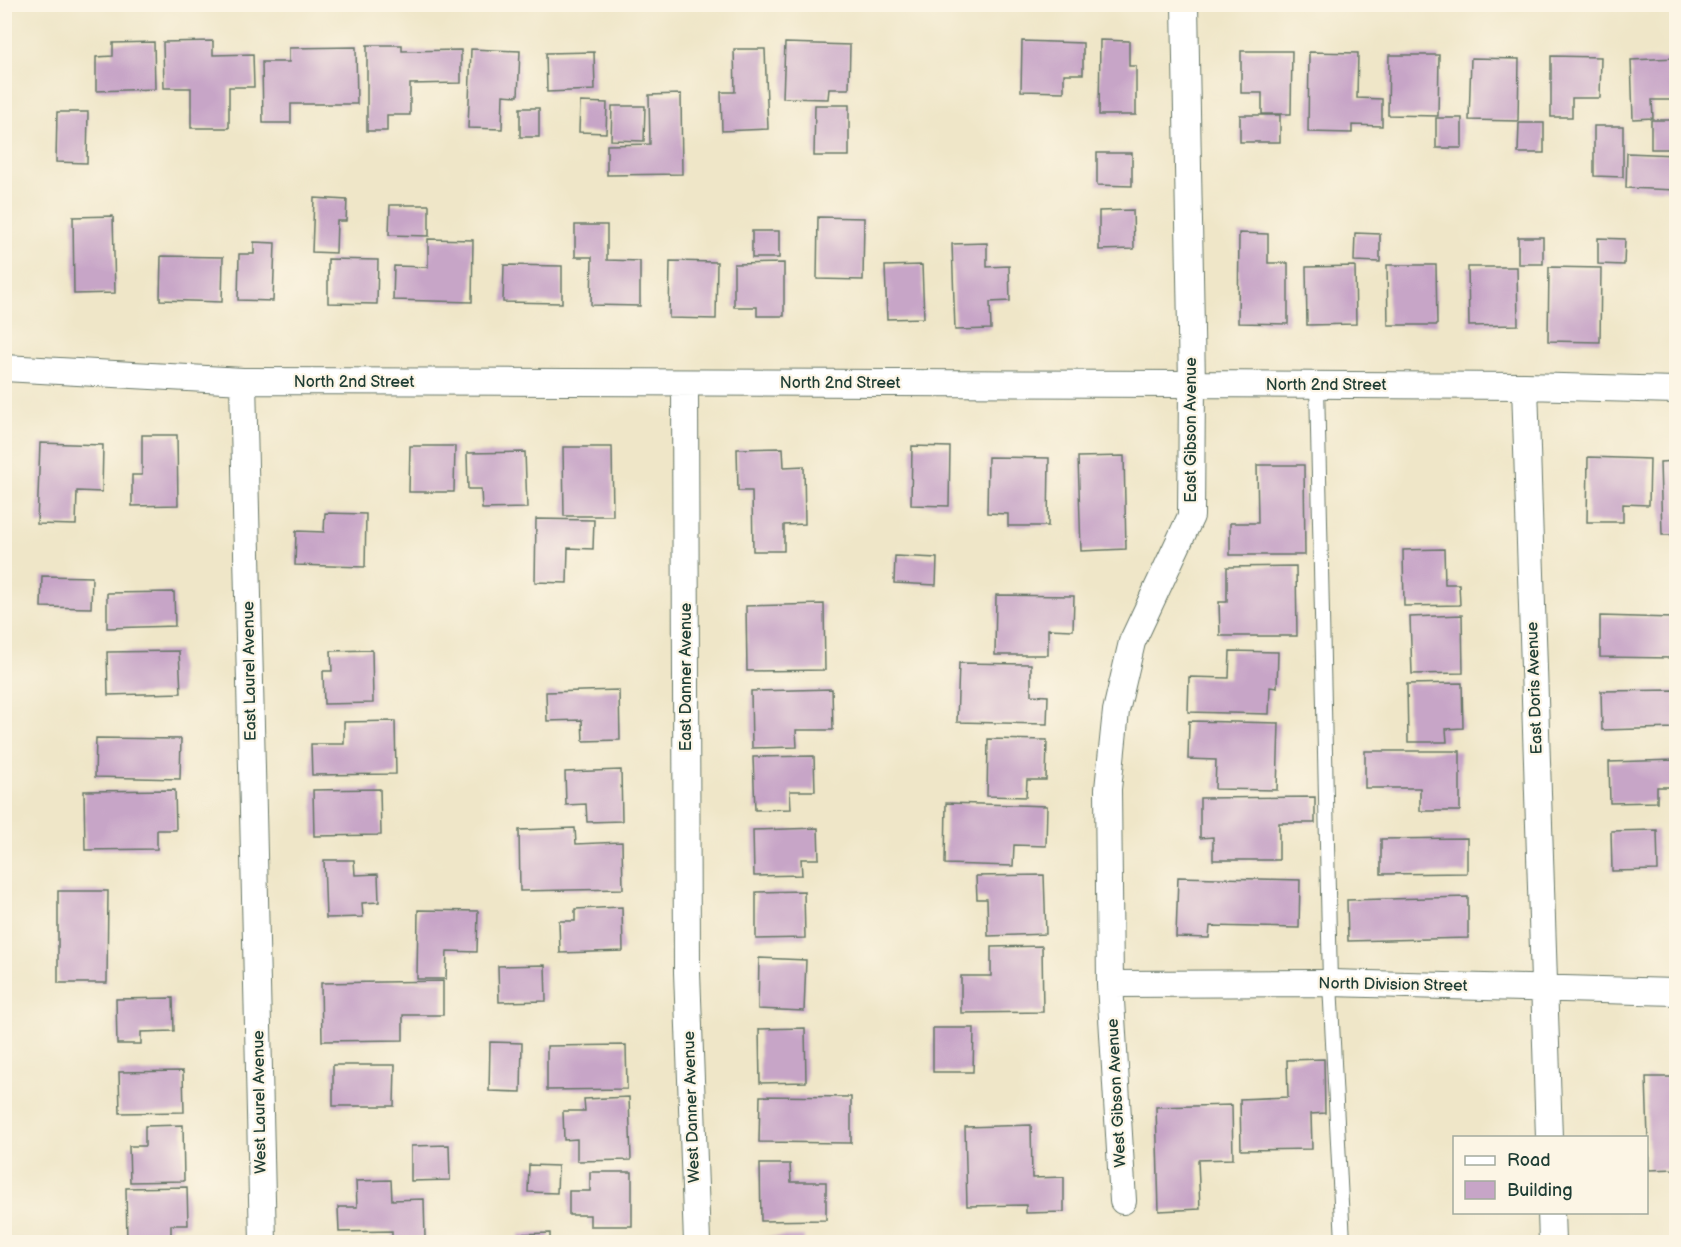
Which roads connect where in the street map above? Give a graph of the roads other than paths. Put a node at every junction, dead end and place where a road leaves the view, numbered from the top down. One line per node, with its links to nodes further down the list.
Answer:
1 (1185, 4): 5 (street, East Gibson Avenue)
2 (4, 368): 3 (street, North 2nd Street)
3 (243, 381): 4 (street, North 2nd Street); 9 (street, East Laurel Avenue)
4 (685, 383): 5 (street, North 2nd Street); 10 (street, East Danner Avenue)
5 (1191, 384): 6 (street, North 2nd Street); 12 (street, East Gibson Avenue)
6 (1317, 384): 7 (street, North 2nd Street); 11 (lane)
7 (1525, 386): 8 (street, North 2nd Street); 13 (street, East Doris Avenue)
8 (1677, 390)
9 (257, 962): 18 (street, West Laurel Avenue)
10 (687, 972): 19 (street, West Danner Avenue)
11 (1330, 983): 12 (street, North Division Street); 13 (street, North Division Street); 20 (lane)
12 (1110, 984): 16 (street, West Gibson Avenue)
13 (1546, 989): 14 (street, North Division Street); 15 (street, East Doris Avenue)
14 (1677, 992)
15 (1549, 1136)
16 (1123, 1201)
17 (1551, 1214): 21 (street)
18 (263, 1242)
19 (697, 1242)
20 (1343, 1242)
21 (1552, 1242)

